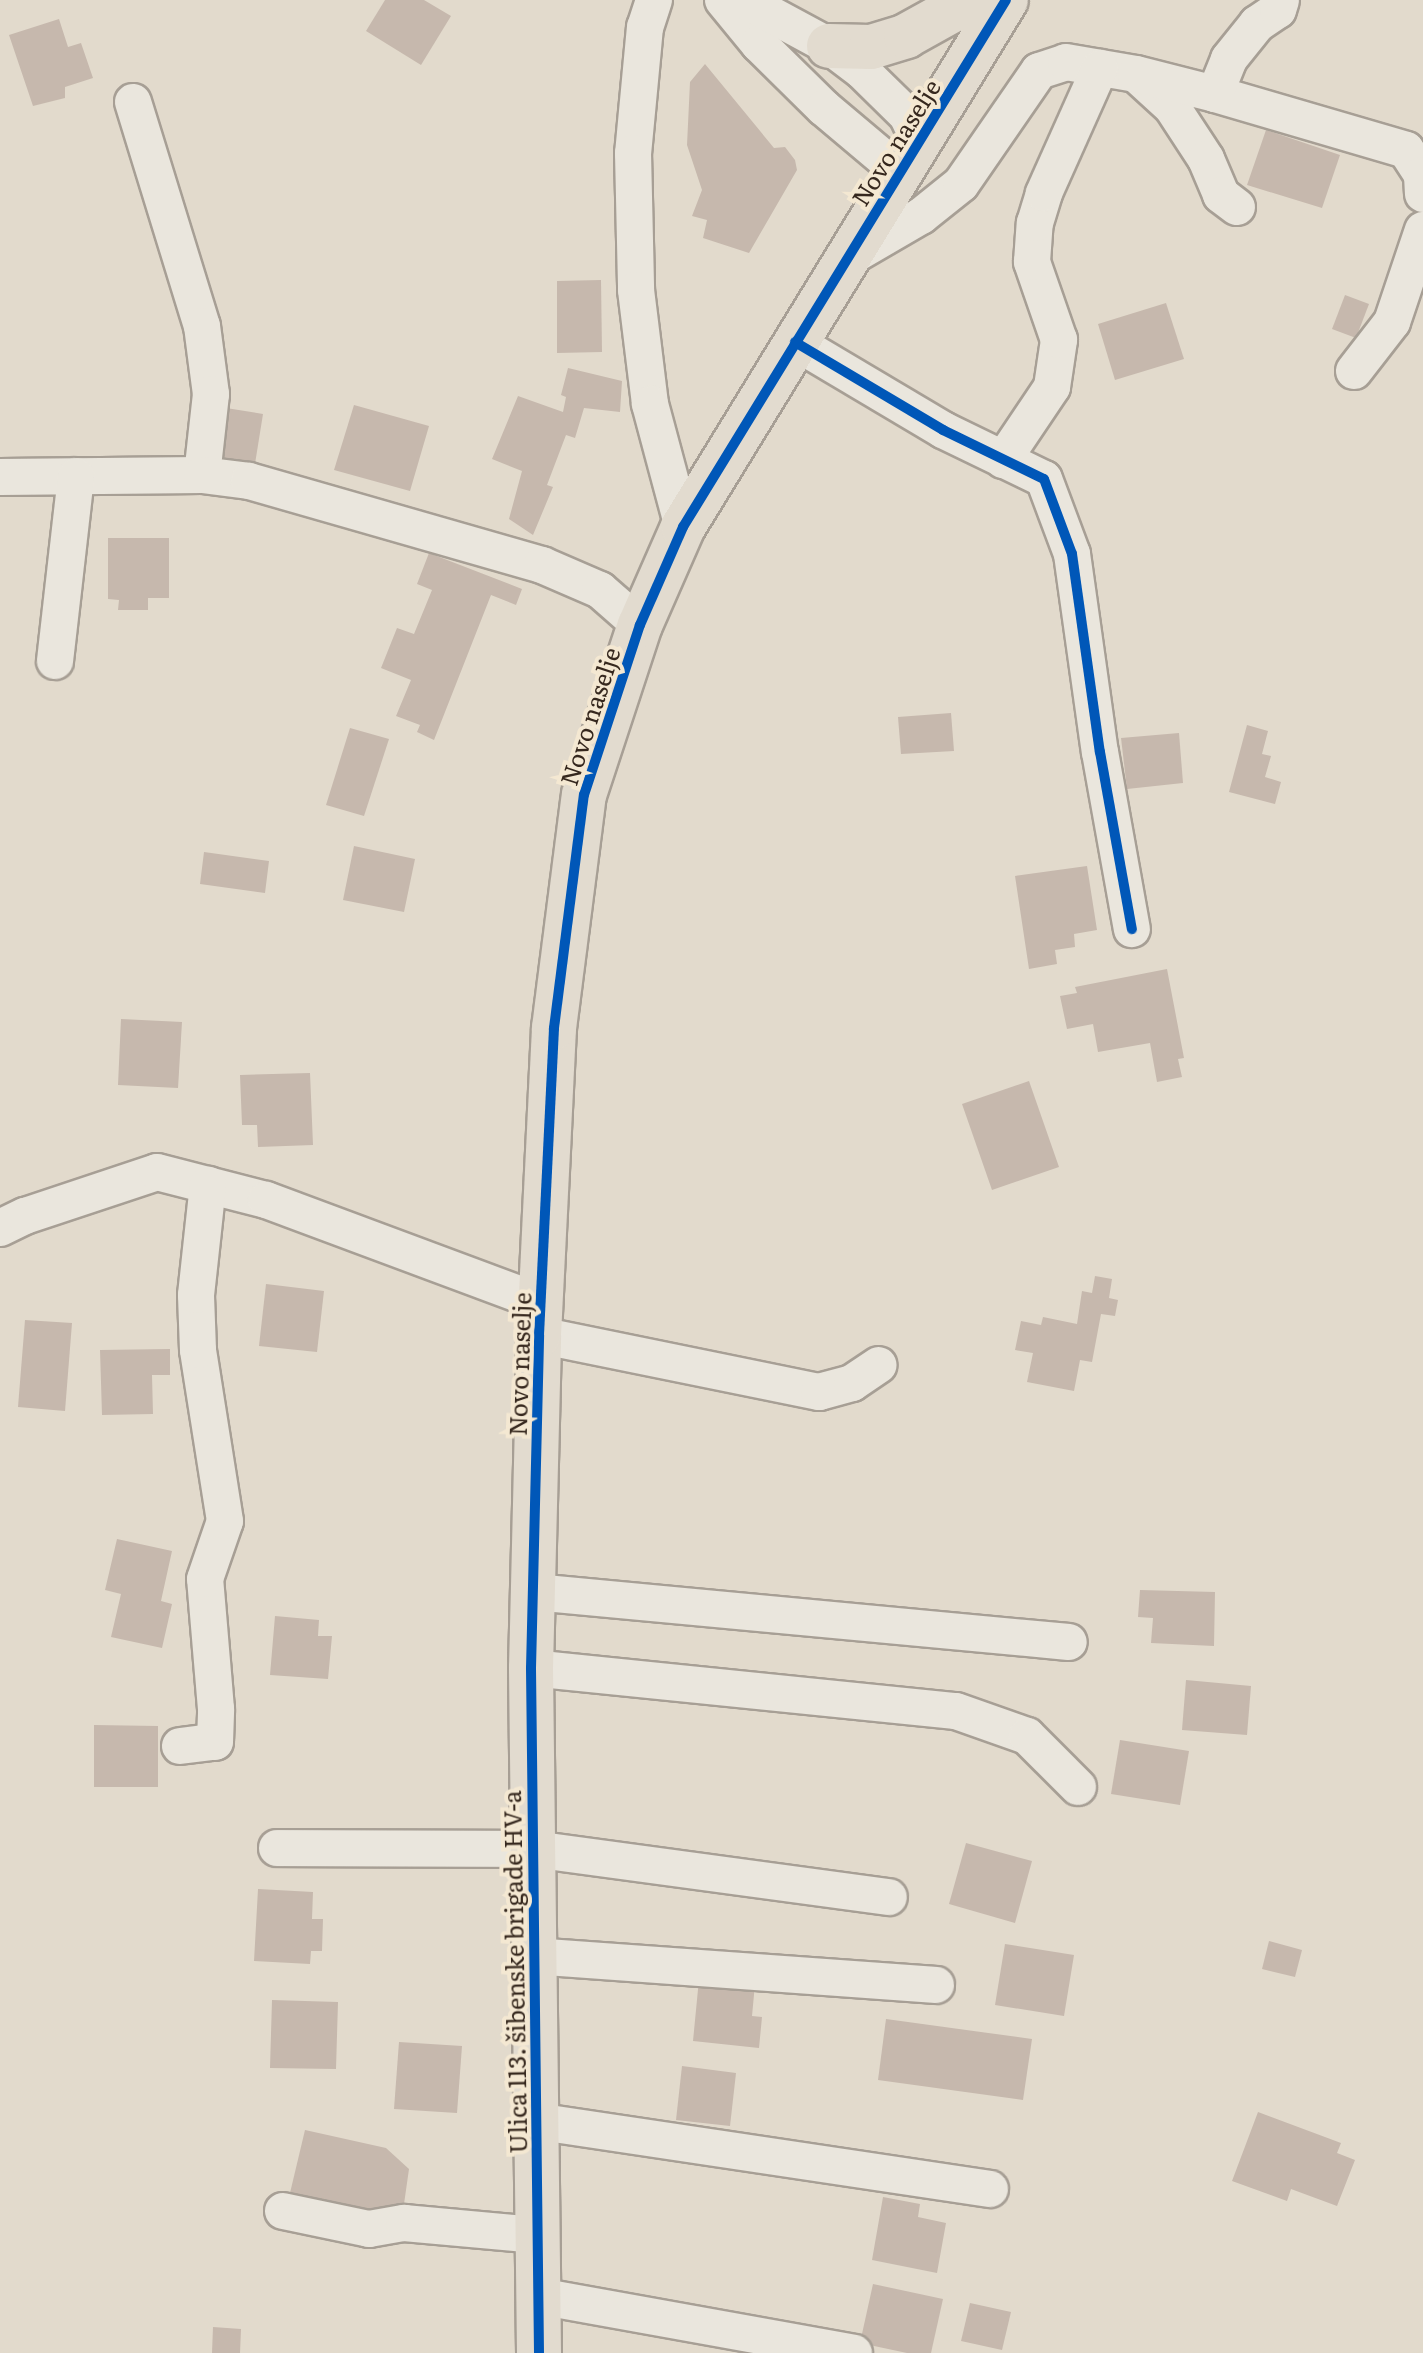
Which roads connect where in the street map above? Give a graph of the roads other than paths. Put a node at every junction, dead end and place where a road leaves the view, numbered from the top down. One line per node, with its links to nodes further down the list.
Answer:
1 (654, 0): 23 (street)
2 (723, 0): 12 (street)
3 (744, 0): 7 (street)
4 (971, 0): 7 (main road)
5 (1006, 0): 12 (main road, Novo naselje)
6 (1281, 0): 10 (street)
7 (829, 46): 12 (street)
8 (1100, 68): 9 (street); 16 (street); 19 (street)
9 (1136, 74): 10 (street); 14 (street)
10 (1215, 94): 13 (street)
11 (133, 102): 20 (street)
12 (910, 157): 16 (main road, Novo naselje)
13 (1423, 194)
14 (1237, 207)
15 (1423, 230): 18 (street)
16 (847, 259): 17 (main road, Novo naselje)
17 (795, 342): 19 (street); 23 (main road, Novo naselje)
18 (1354, 371)
19 (1003, 460): 26 (street)
20 (202, 475): 21 (street); 24 (street)
21 (76, 476): 22 (street); 25 (street)
22 (0, 477)
23 (683, 527): 24 (main road, Novo naselje)
24 (640, 625): 29 (main road, Novo naselje)
25 (55, 661)
26 (1132, 929)
27 (208, 1185): 28 (street); 29 (street); 34 (street)
28 (0, 1228)
29 (540, 1318): 30 (street); 31 (main road, Novo naselje)
30 (879, 1365)
31 (534, 1592): 32 (street); 33 (main road, Ulica 113. šibenske brigade HV-a)
32 (1069, 1642)
33 (531, 1668): 35 (street); 37 (main road, Ulica 113. šibenske brigade HV-a)
34 (180, 1746)
35 (1078, 1787)
36 (277, 1848): 37 (street)
37 (533, 1849): 38 (street); 39 (main road, Ulica 113. šibenske brigade HV-a)
38 (889, 1897)
39 (533, 1956): 40 (street); 41 (main road, Ulica 113. šibenske brigade HV-a)
40 (936, 1985)
41 (535, 2121): 42 (street); 44 (main road, Ulica 113. šibenske brigade HV-a)
42 (990, 2189)
43 (283, 2211): 44 (street)
44 (537, 2235): 45 (main road, Ulica 113. šibenske brigade HV-a)
45 (538, 2296): 46 (main road, Ulica 113. šibenske brigade HV-a); 47 (street)
46 (539, 2353)
47 (854, 2353)

